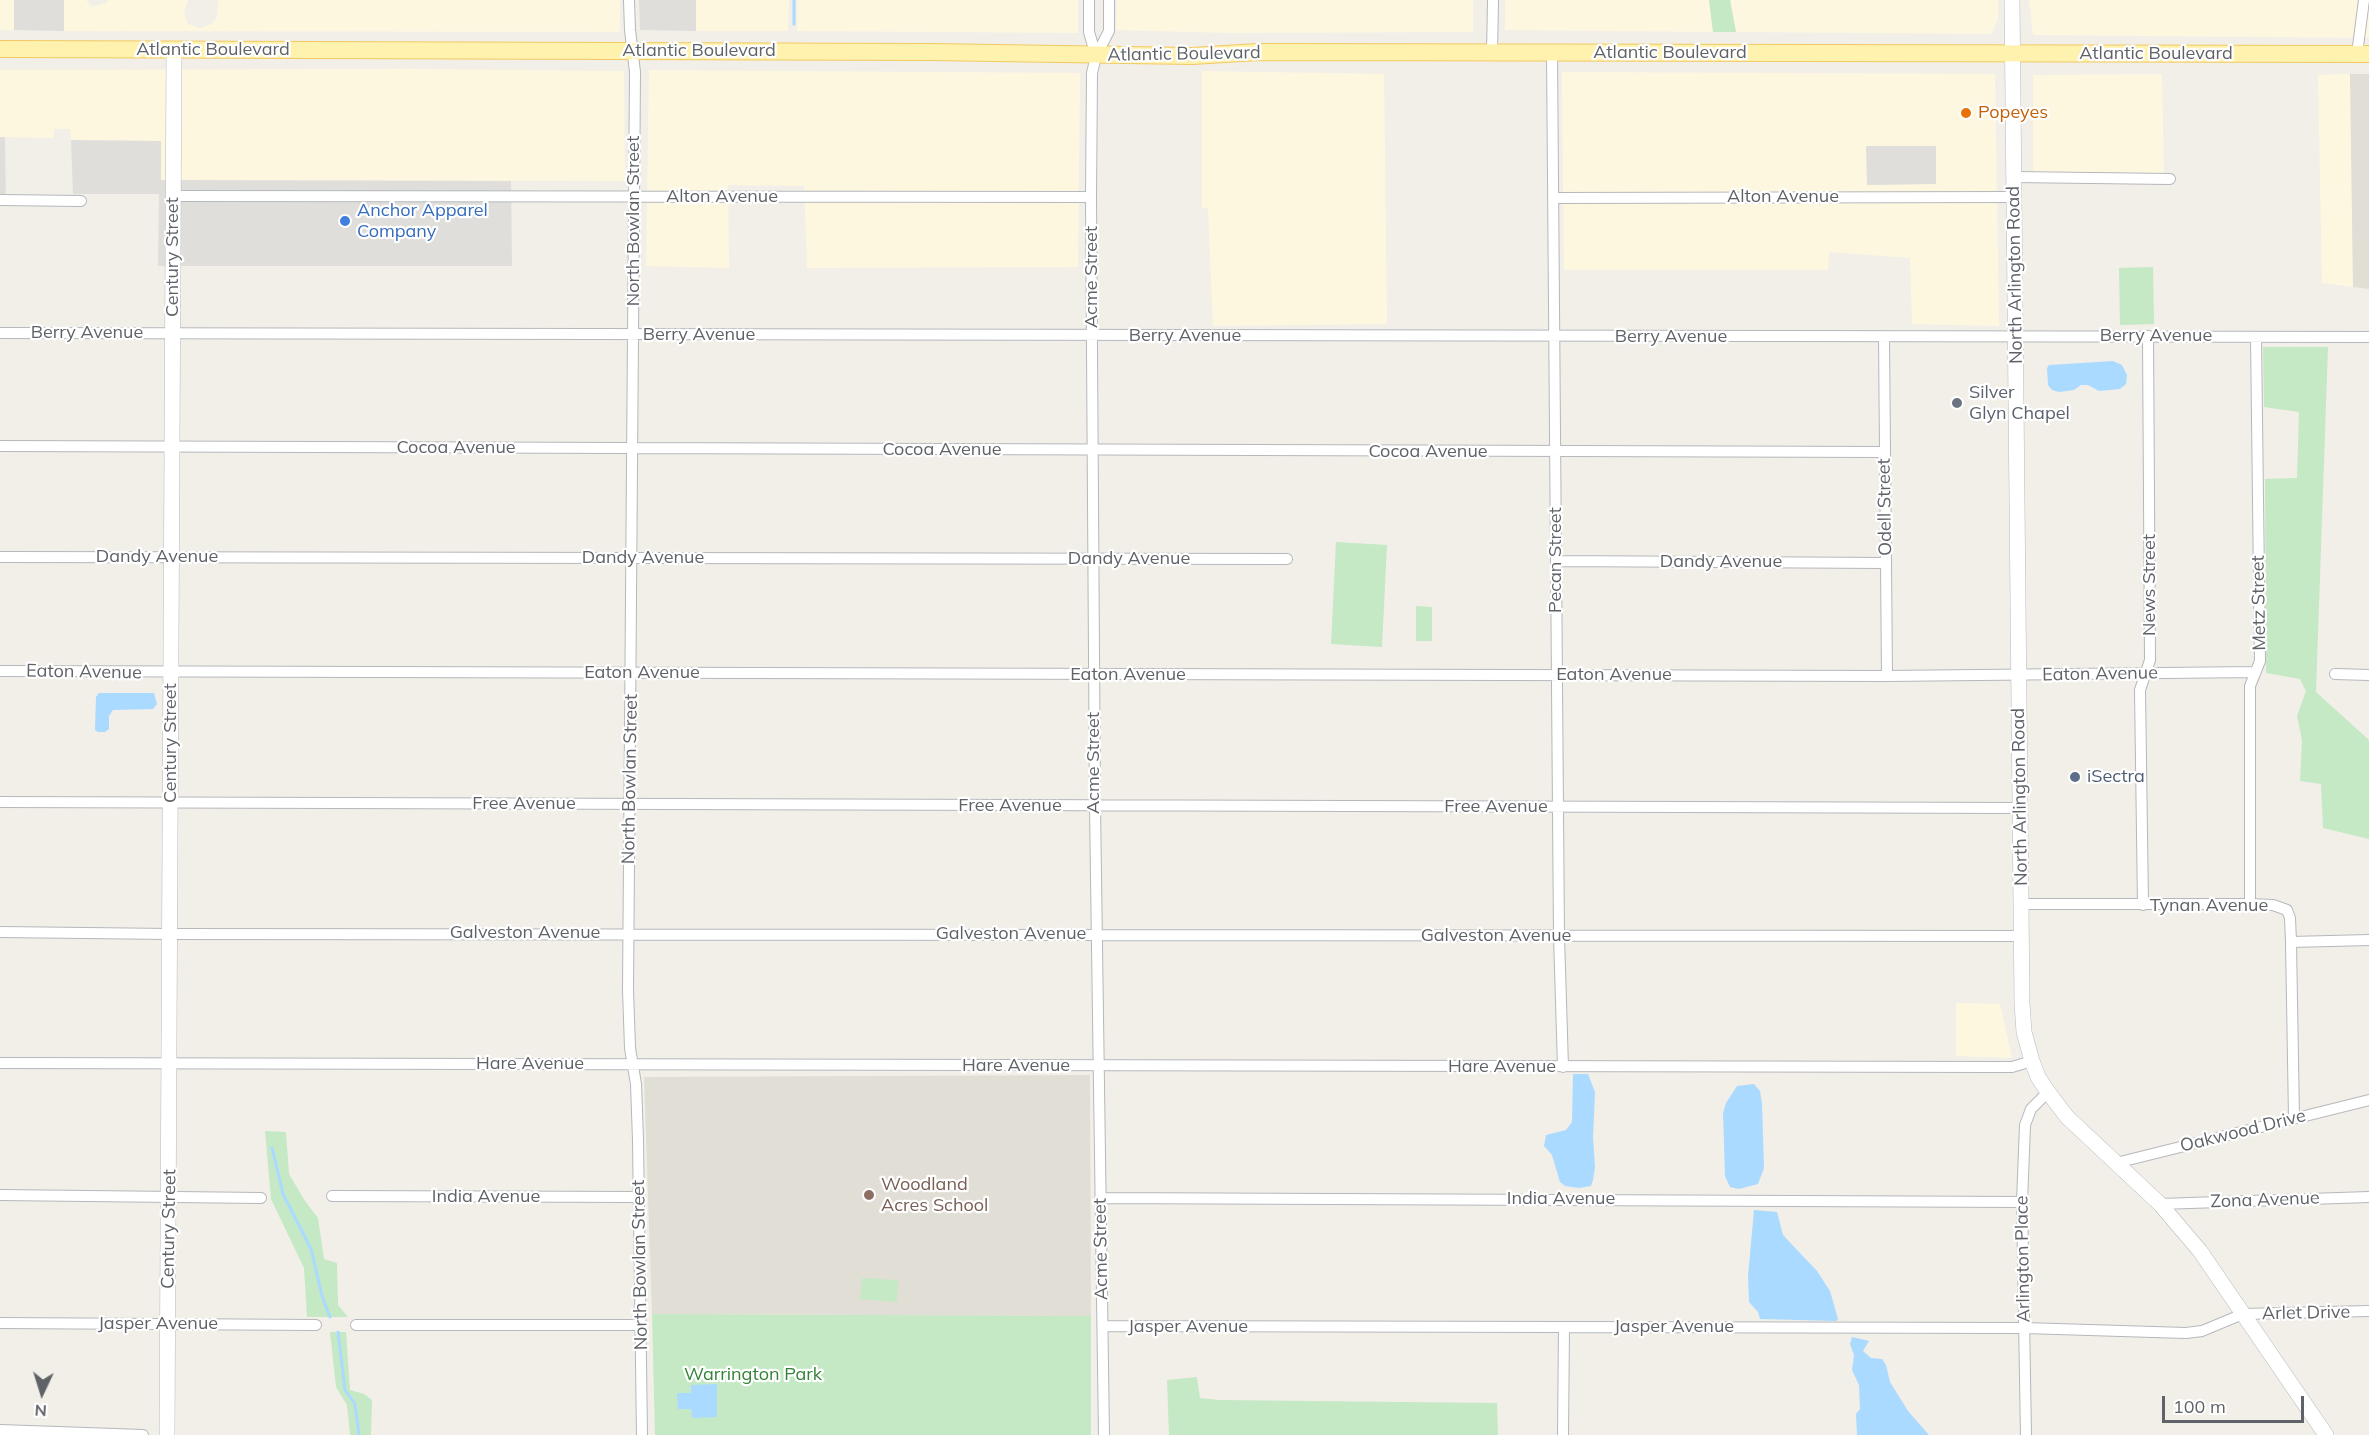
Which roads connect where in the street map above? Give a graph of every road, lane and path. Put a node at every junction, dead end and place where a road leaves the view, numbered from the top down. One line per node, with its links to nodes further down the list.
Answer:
1 (630, 0): 9 (street, North Bowlan Street)
2 (1089, 0): 14 (street)
3 (1109, 0): 14 (street)
4 (1493, 0): 10 (street)
5 (2012, 0): 12 (main road, North Arlington Road)
6 (2364, 0): 13 (street)
7 (0, 50): 8 (main road, Atlantic Boulevard)
8 (174, 50): 9 (main road, Atlantic Boulevard); 17 (main road, Century Street)
9 (632, 51): 14 (main road, Atlantic Boulevard); 18 (street, North Bowlan Street)
10 (1492, 53): 11 (main road, Atlantic Boulevard); 14 (main road, Atlantic Boulevard)
11 (1552, 53): 12 (main road, Atlantic Boulevard); 21 (street, Pecan Street)
12 (2013, 54): 13 (main road, Atlantic Boulevard); 15 (main road, North Arlington Road)
13 (2363, 54)
14 (1096, 56): 19 (street, Acme Street)
15 (2014, 177): 16 (street); 20 (main road, North Arlington Road)
16 (2170, 179)
17 (173, 196): 18 (street, Alton Avenue); 25 (main road, Century Street)
18 (634, 197): 19 (street, Alton Avenue); 26 (street, North Bowlan Street)
19 (1091, 197): 27 (street, Acme Street)
20 (2014, 197): 21 (street, Alton Avenue); 30 (main road, North Arlington Road)
21 (1553, 198): 29 (street, Pecan Street)
22 (0, 200): 23 (street)
23 (81, 201)
24 (0, 333): 25 (street, Berry Avenue)
25 (173, 334): 26 (street, Berry Avenue); 35 (main road, Century Street)
26 (633, 334): 27 (street, Berry Avenue); 36 (street, North Bowlan Street)
27 (1092, 336): 29 (street, Berry Avenue); 37 (street, Acme Street)
28 (2148, 336): 30 (street, Berry Avenue); 31 (street, Berry Avenue); 51 (street, News Street)
29 (1554, 337): 33 (street, Berry Avenue); 38 (street, Pecan Street)
30 (2016, 337): 33 (street, Berry Avenue); 55 (main road, North Arlington Road)
31 (2256, 337): 32 (street, Berry Avenue); 48 (street, Metz Street)
32 (2369, 337)
33 (1884, 338): 39 (street, Odell Street)
34 (0, 446): 35 (street, Cocoa Avenue)
35 (172, 447): 36 (street, Cocoa Avenue); 41 (main road, Century Street)
36 (632, 449): 37 (street, Cocoa Avenue); 42 (street, North Bowlan Street)
37 (1092, 451): 38 (street, Cocoa Avenue); 44 (street, Acme Street)
38 (1555, 452): 39 (street, Cocoa Avenue); 45 (street, Pecan Street)
39 (1884, 452): 46 (street, Odell Street)
40 (0, 557): 41 (street, Dandy Avenue)
41 (172, 557): 42 (street, Dandy Avenue); 49 (main road, Century Street)
42 (632, 558): 44 (street, Dandy Avenue); 50 (street, North Bowlan Street)
43 (1287, 559): 44 (street, Dandy Avenue)
44 (1093, 560): 53 (street, Acme Street)
45 (1556, 561): 46 (street, Dandy Avenue); 54 (street, Pecan Street)
46 (1885, 563): 57 (street, Odell Street)
47 (0, 671): 49 (street, Eaton Avenue)
48 (2255, 672): 51 (street, Eaton Avenue); 65 (street, Metz Street)
49 (171, 673): 50 (street, Eaton Avenue); 59 (main road, Century Street)
50 (631, 673): 53 (street, Eaton Avenue); 60 (street, North Bowlan Street)
51 (2145, 674): 55 (street, Eaton Avenue); 66 (street, News Street)
52 (2336, 674): 56 (street)
53 (1094, 675): 54 (street, Eaton Avenue); 61 (street, Acme Street)
54 (1557, 675): 57 (street, Eaton Avenue); 62 (street, Pecan Street)
55 (2019, 675): 57 (street, Eaton Avenue); 63 (main road, North Arlington Road)
56 (2369, 675)
57 (1887, 676)
58 (0, 802): 59 (street, Free Avenue)
59 (171, 803): 60 (street, Free Avenue); 69 (main road, Century Street)
60 (630, 805): 61 (street, Free Avenue); 68 (street, North Bowlan Street)
61 (1095, 806): 62 (street, Free Avenue); 70 (street, Acme Street)
62 (1559, 807): 63 (street, Free Avenue); 71 (street, Pecan Street)
63 (2020, 808): 64 (main road, North Arlington Road)
64 (2021, 904): 66 (street, Tynan Avenue); 72 (main road, North Arlington Road)
65 (2250, 904): 66 (street, Tynan Avenue); 74 (street, Tynan Avenue)
66 (2143, 905)
67 (0, 932): 69 (street, Galveston Avenue)
68 (629, 933): 69 (street, Galveston Avenue); 70 (street, Galveston Avenue); 78 (street, North Bowlan Street)
69 (170, 934): 77 (main road, Century Street)
70 (1096, 934): 71 (street, Galveston Avenue); 79 (street, Acme Street)
71 (1559, 936): 72 (street, Galveston Avenue); 80 (street, Pecan Street)
72 (2021, 936): 75 (main road, North Arlington Road)
73 (2369, 940): 74 (street)
74 (2291, 942): 83 (street)
75 (2032, 1061): 80 (street, Hare Avenue); 81 (main road, North Arlington Road)
76 (0, 1063): 77 (street, Hare Avenue)
77 (170, 1064): 78 (street, Hare Avenue); 86 (main road, Century Street)
78 (633, 1064): 79 (street, Hare Avenue); 88 (street, North Bowlan Street)
79 (1099, 1066): 80 (street, Hare Avenue); 91 (street, Acme Street)
80 (1563, 1067)
81 (2048, 1092): 84 (main road, North Arlington Road); 92 (street, Arlington Place)
82 (2369, 1100): 83 (street, Oakwood Drive)
83 (2294, 1118): 84 (street, Oakwood Drive)
84 (2116, 1163): 93 (main road, North Arlington Road)
85 (0, 1194): 86 (street)
86 (170, 1196): 90 (street); 97 (main road, Century Street)
87 (332, 1196): 88 (street, India Avenue)
88 (640, 1197): 100 (street, North Bowlan Street)
89 (2369, 1197): 93 (street, Zona Avenue)
90 (261, 1198)
91 (1100, 1198): 92 (street, India Avenue); 101 (street, Acme Street)
92 (2022, 1202): 103 (street, Arlington Place)
93 (2160, 1204): 95 (main road, North Arlington Road)
94 (2369, 1311): 95 (street, Arlet Drive)
95 (2242, 1314): 103 (street, Jasper Avenue); 111 (main road, North Arlington Road)
96 (0, 1323): 97 (street, Jasper Avenue)
97 (167, 1325): 98 (street, Jasper Avenue); 106 (main road, Century Street)
98 (316, 1325)
99 (356, 1325): 100 (street)
100 (642, 1325): 107 (street, North Bowlan Street)
101 (1103, 1326): 102 (street, Jasper Avenue); 108 (street, Acme Street)
102 (1564, 1327): 103 (street, Jasper Avenue); 109 (street)
103 (2024, 1328): 110 (street, Arlington Place)
104 (0, 1430): 105 (street)
105 (144, 1435)
106 (167, 1435)
107 (642, 1435)
108 (1104, 1435)
109 (1563, 1435)
110 (2026, 1435)
111 (2326, 1435)

